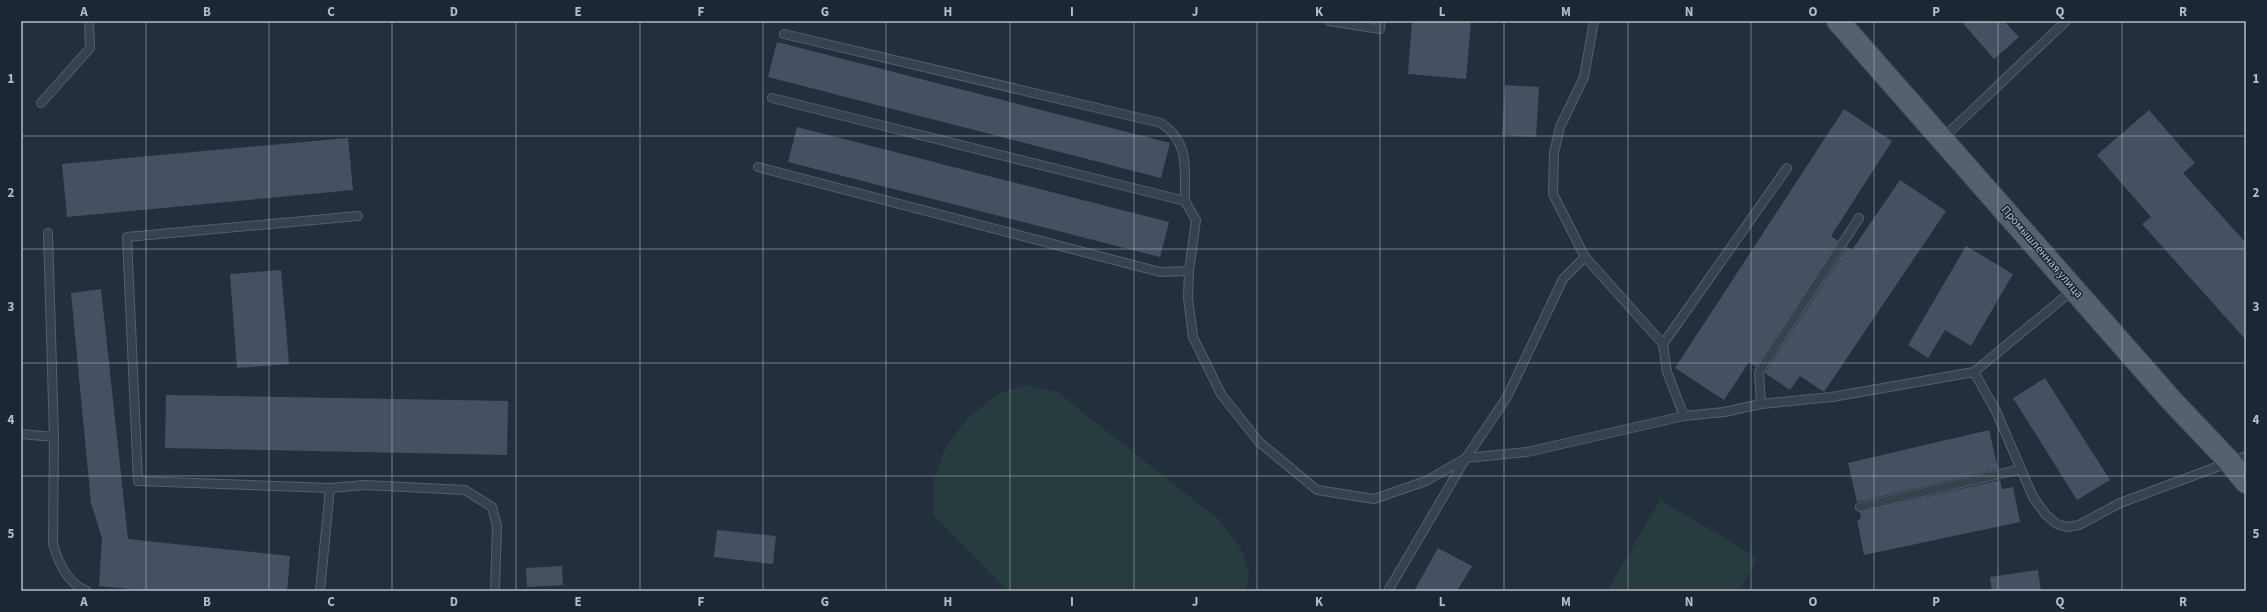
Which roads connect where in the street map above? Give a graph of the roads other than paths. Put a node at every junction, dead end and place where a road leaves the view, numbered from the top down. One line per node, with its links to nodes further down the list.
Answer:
1 (89, 21): 9 (lane)
2 (1329, 21): 3 (lane)
3 (1381, 21)
4 (1594, 21): 17 (lane)
5 (1838, 21): 10 (main road, Промышленная улица)
6 (2066, 21): 10 (lane)
7 (784, 34): 13 (lane)
8 (772, 98): 13 (lane)
9 (41, 103)
10 (1942, 139): 19 (main road, Промышленная улица)
11 (758, 167): 18 (lane)
12 (1787, 168): 20 (lane)
13 (1185, 201): 18 (lane)
14 (358, 216): 30 (lane)
15 (1859, 218): 22 (lane)
16 (48, 233): 25 (lane)
17 (1585, 257): 20 (lane); 27 (lane)
18 (1189, 271): 27 (lane)
19 (2075, 289): 21 (lane); 26 (main road, Промышленная улица)
20 (1663, 344): 23 (lane)
21 (1974, 372): 22 (lane); 28 (lane)
22 (1761, 404): 23 (lane)
23 (1684, 416): 27 (lane)
24 (21, 434): 25 (lane)
25 (54, 437): 32 (lane)
26 (2240, 455): 28 (lane); 29 (main road, Промышленная улица)
27 (1466, 458): 35 (lane)
28 (2021, 469): 31 (lane)
29 (2246, 482)
30 (330, 488): 33 (lane); 34 (lane)
31 (1860, 507)
32 (87, 591)
33 (320, 591)
34 (495, 591)
35 (1388, 591)

